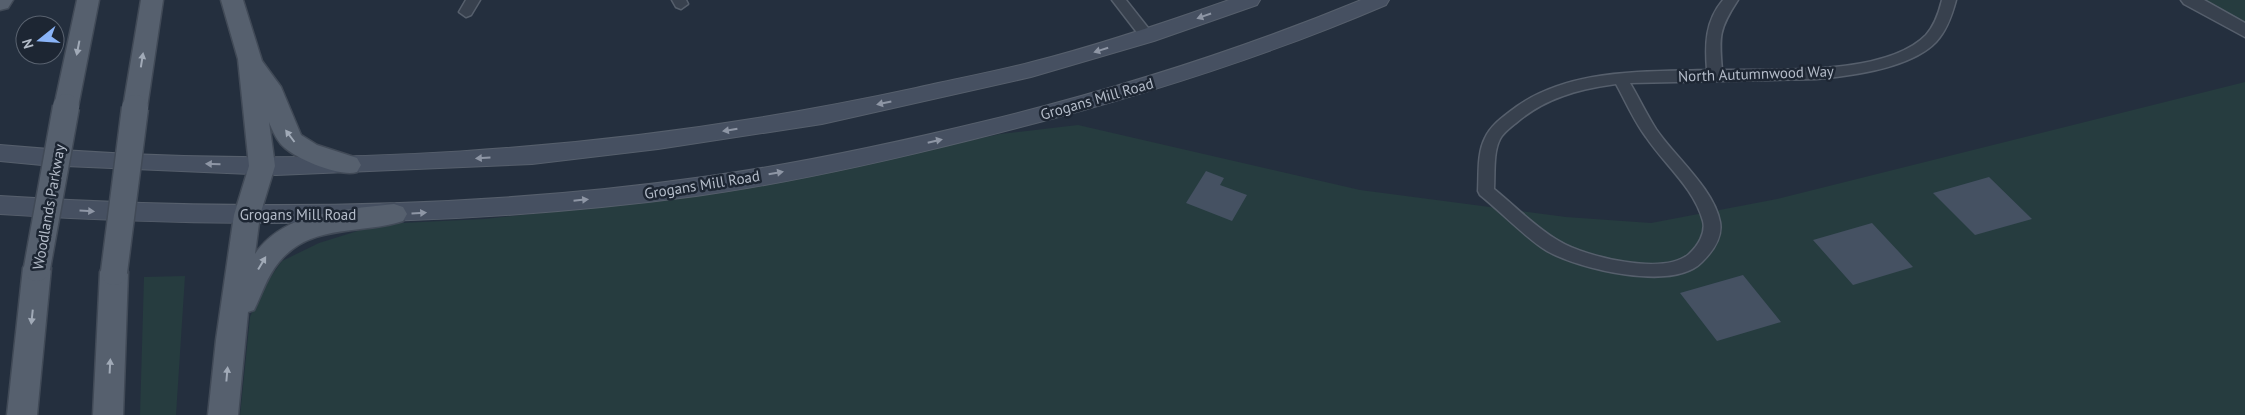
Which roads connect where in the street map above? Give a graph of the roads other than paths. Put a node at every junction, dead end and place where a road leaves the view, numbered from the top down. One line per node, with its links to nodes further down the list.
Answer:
1 (88, 0): 24 (main road, Woodlands Parkway, one-way to 24, bridge)
2 (152, 0): 25 (main road, one-way to 2, bridge)
3 (232, 0): 12 (main road)
4 (1119, 0): 11 (street)
5 (1250, 0): 11 (main road, one-way to 11)
6 (1379, 0): 21 (main road, Grogans Mill Road, one-way to 6)
7 (1731, 0): 13 (street)
8 (1949, 0): 13 (street, North Autumnwood Way)
9 (2190, 0): 10 (street)
10 (2245, 31)
11 (1147, 36): 18 (main road, one-way to 18)
12 (250, 58): 18 (main road, one-way to 12); 19 (main road)
13 (1715, 75): 14 (street, North Autumnwood Way)
14 (1620, 78): 14 (street, North Autumnwood Way)
15 (0, 153): 16 (main road)
16 (42, 158): 17 (main road); 19 (main road, one-way to 16)
17 (0, 160)
18 (348, 165): 19 (main road)
19 (262, 166): 22 (main road)
20 (0, 204): 22 (main road, Grogans Mill Road, one-way to 22)
21 (394, 214): 22 (main road, Grogans Mill Road); 23 (main road, one-way to 21)
22 (247, 215): 23 (main road)
23 (230, 340): 26 (main road, one-way to 23)
24 (22, 415)
25 (108, 415)
26 (223, 415)

